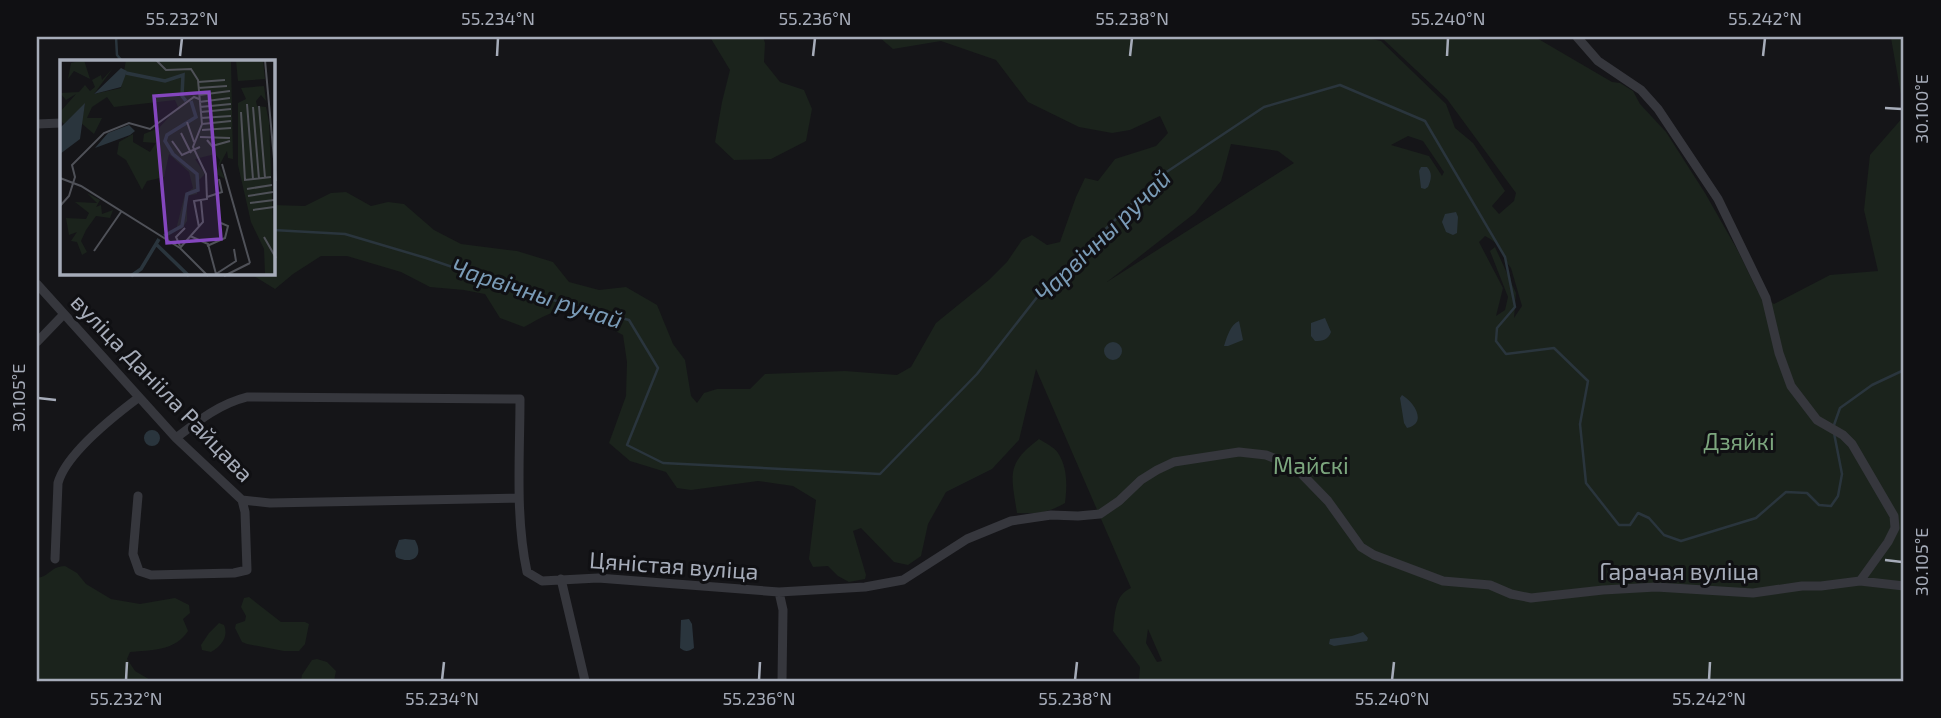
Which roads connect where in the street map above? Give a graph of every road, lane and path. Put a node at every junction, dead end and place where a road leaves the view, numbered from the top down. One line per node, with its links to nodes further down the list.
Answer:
1 (1577, 37): 14 (street)
2 (60, 122): 3 (street)
3 (37, 124)
4 (37, 284): 5 (street, вуліца Данііла Райцава)
5 (64, 314): 6 (street); 7 (street, вуліца Данііла Райцава)
6 (37, 342)
7 (138, 398): 8 (street, вуліца Данііла Райцава); 12 (street)
8 (176, 438): 10 (street); 11 (street, вуліца Данііла Райцава)
9 (138, 496): 11 (street)
10 (519, 498): 11 (street, вуліца Данііла Райцава); 13 (street, Цяністая вуліца)
11 (242, 500)
12 (55, 559)
13 (561, 579): 16 (street, Цяністая вуліца); 17 (street, Цяністая вуліца)
14 (1860, 581): 15 (street, Гарачая вуліца); 16 (street, Гарачая вуліца)
15 (1904, 586)
16 (779, 593): 18 (street, Цяністая вуліца)
17 (584, 681)
18 (782, 681)

